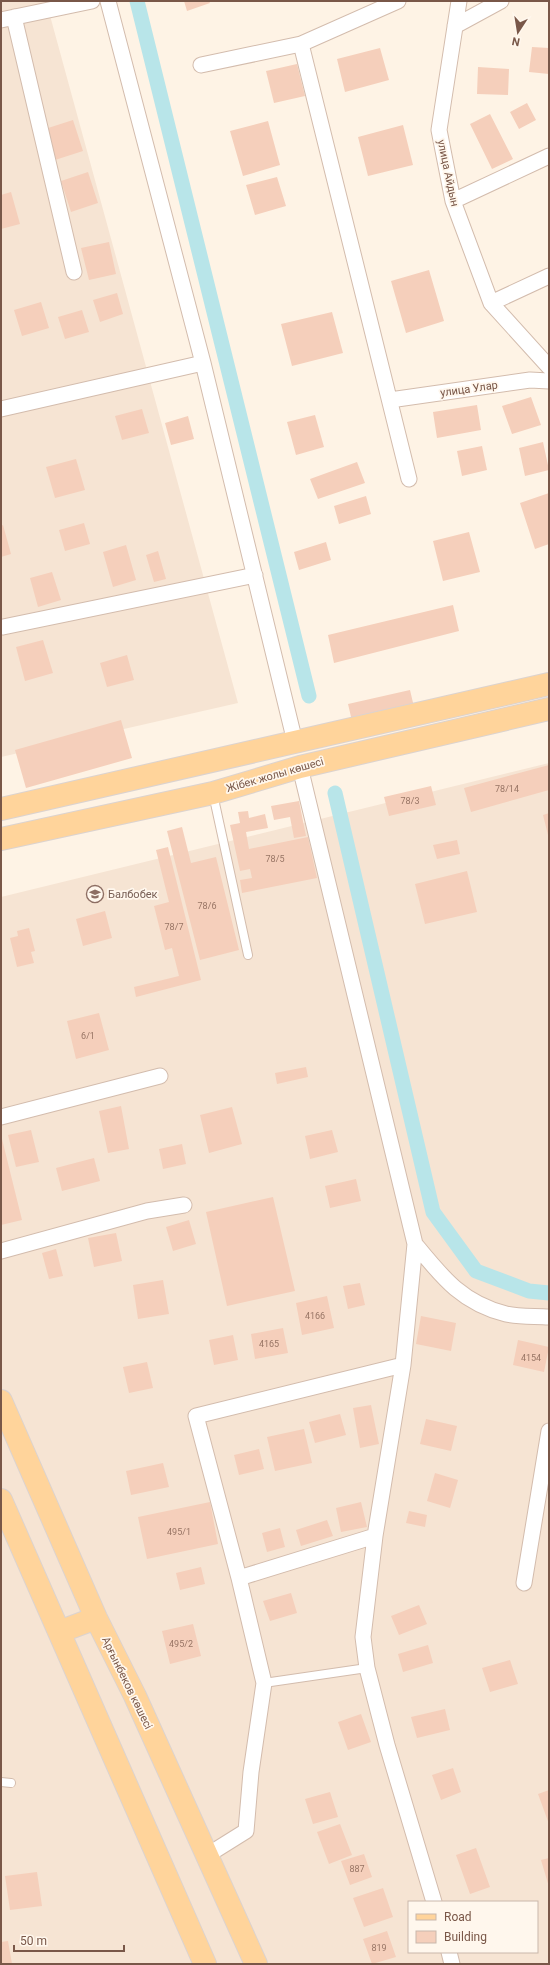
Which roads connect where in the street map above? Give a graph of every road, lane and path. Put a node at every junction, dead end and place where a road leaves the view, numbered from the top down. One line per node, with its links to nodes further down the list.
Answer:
1 (92, 1): 6 (street)
2 (108, 1): 15 (street)
3 (398, 1): 8 (street)
4 (459, 1): 7 (street, улица Айдын)
5 (501, 1): 7 (street)
6 (7, 19): 12 (street)
7 (455, 26): 11 (street, улица Айдын)
8 (301, 44): 9 (street); 18 (street)
9 (201, 65)
10 (549, 156): 11 (street)
11 (453, 201): 14 (street, улица Айдын)
12 (74, 272)
13 (549, 276): 14 (street)
14 (491, 303): 16 (street, улица Айдын)
15 (203, 363): 19 (street); 21 (street)
16 (549, 367)
17 (549, 381): 18 (street, улица Улар)
18 (390, 400): 20 (street)
19 (1, 409)
20 (409, 479)
21 (255, 575): 22 (street); 25 (street)
22 (3, 627)
23 (549, 684): 25 (main road)
24 (549, 709): 26 (main road, Жібек жолы көшесі)
25 (295, 742): 28 (main road)
26 (300, 767): 27 (main road, Жібек жолы көшесі); 34 (street)
27 (213, 793): 29 (main road, Жібек жолы көшесі); 30 (lane)
28 (1, 809)
29 (1, 839)
30 (248, 955)
31 (160, 1076): 32 (street)
32 (1, 1117)
33 (184, 1205): 35 (street)
34 (415, 1244): 36 (street); 37 (street)
35 (1, 1250)
36 (549, 1317)
37 (403, 1365): 41 (street); 42 (street)
38 (1, 1401): 44 (main road, Арғынбеков көшесі)
39 (549, 1431): 43 (street)
40 (1, 1500): 45 (main road)
41 (374, 1536): 42 (street); 46 (street)
42 (239, 1578): 47 (street)
43 (524, 1583)
44 (96, 1618): 45 (main road); 50 (main road, Арғынбеков көшесі)
45 (59, 1632): 53 (main road)
46 (367, 1668): 47 (lane); 51 (street)
47 (264, 1683): 50 (street)
48 (1, 1782): 49 (lane)
49 (11, 1783)
50 (206, 1856): 54 (main road, Арғынбеков көшесі)
51 (434, 1901)
52 (449, 1953): 55 (street)
53 (205, 1964)
54 (256, 1964)
55 (452, 1964)

